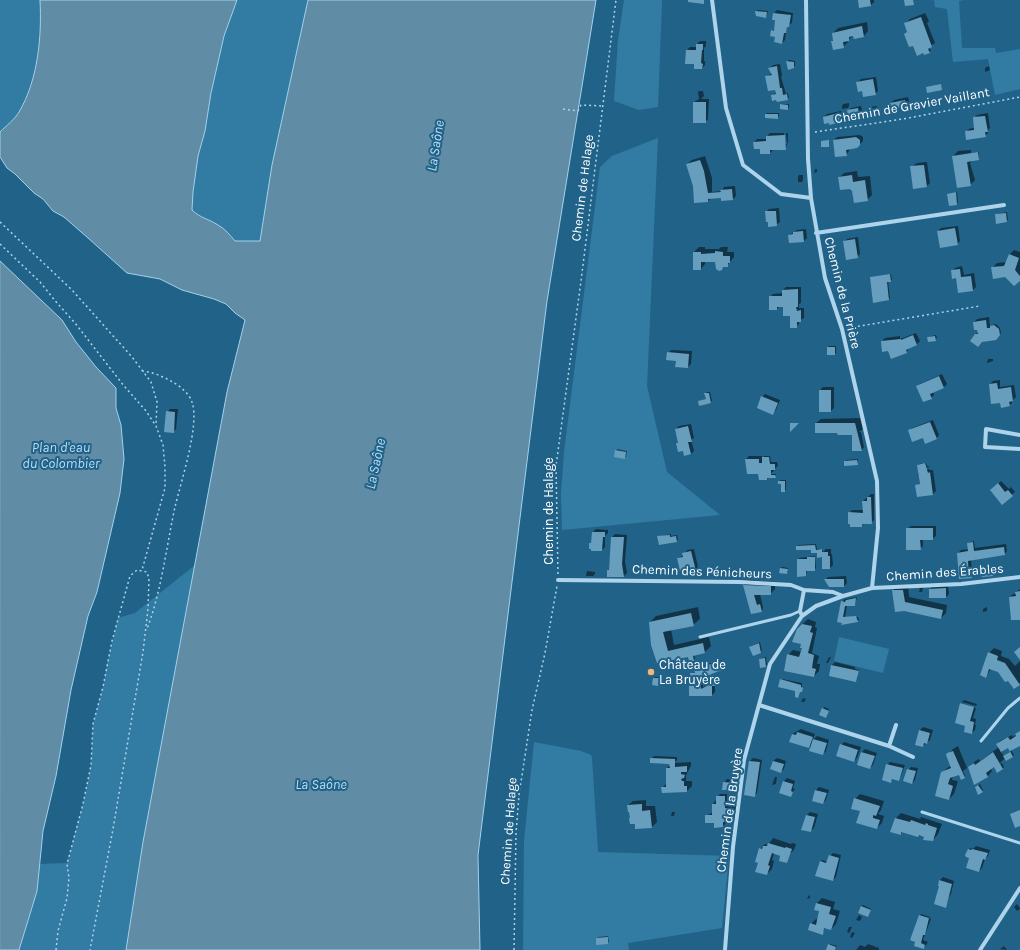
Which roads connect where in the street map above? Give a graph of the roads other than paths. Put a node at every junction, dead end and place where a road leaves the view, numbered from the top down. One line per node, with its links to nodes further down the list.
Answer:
1 (712, 0): 3 (street)
2 (806, 0): 3 (street, Chemin de la Prière)
3 (811, 198): 5 (street, Chemin de la Prière)
4 (1004, 205): 5 (street)
5 (816, 233): 10 (street, Chemin de la Prière)
6 (1020, 435): 7 (street)
7 (1020, 449)
8 (1020, 577): 10 (street, Chemin des Érables)
9 (558, 580): 11 (street, Chemin des Pénicheurs)
10 (872, 588): 12 (street, Chemin de la Bruyère)
11 (804, 590): 12 (street, Chemin des Pénicheurs); 13 (street)
12 (843, 596): 14 (street, Chemin de la Bruyère)
13 (800, 611): 14 (street); 15 (lane)
14 (802, 616): 17 (street, Chemin de la Bruyère)
15 (700, 637)
16 (1020, 698): 19 (lane)
17 (759, 705): 20 (street); 25 (street, Chemin de la Bruyère)
18 (896, 725): 20 (street)
19 (981, 741)
20 (889, 746): 21 (street)
21 (913, 757)
22 (922, 812): 23 (lane)
23 (1020, 843)
24 (1020, 888): 26 (street)
25 (725, 950)
26 (980, 950)

